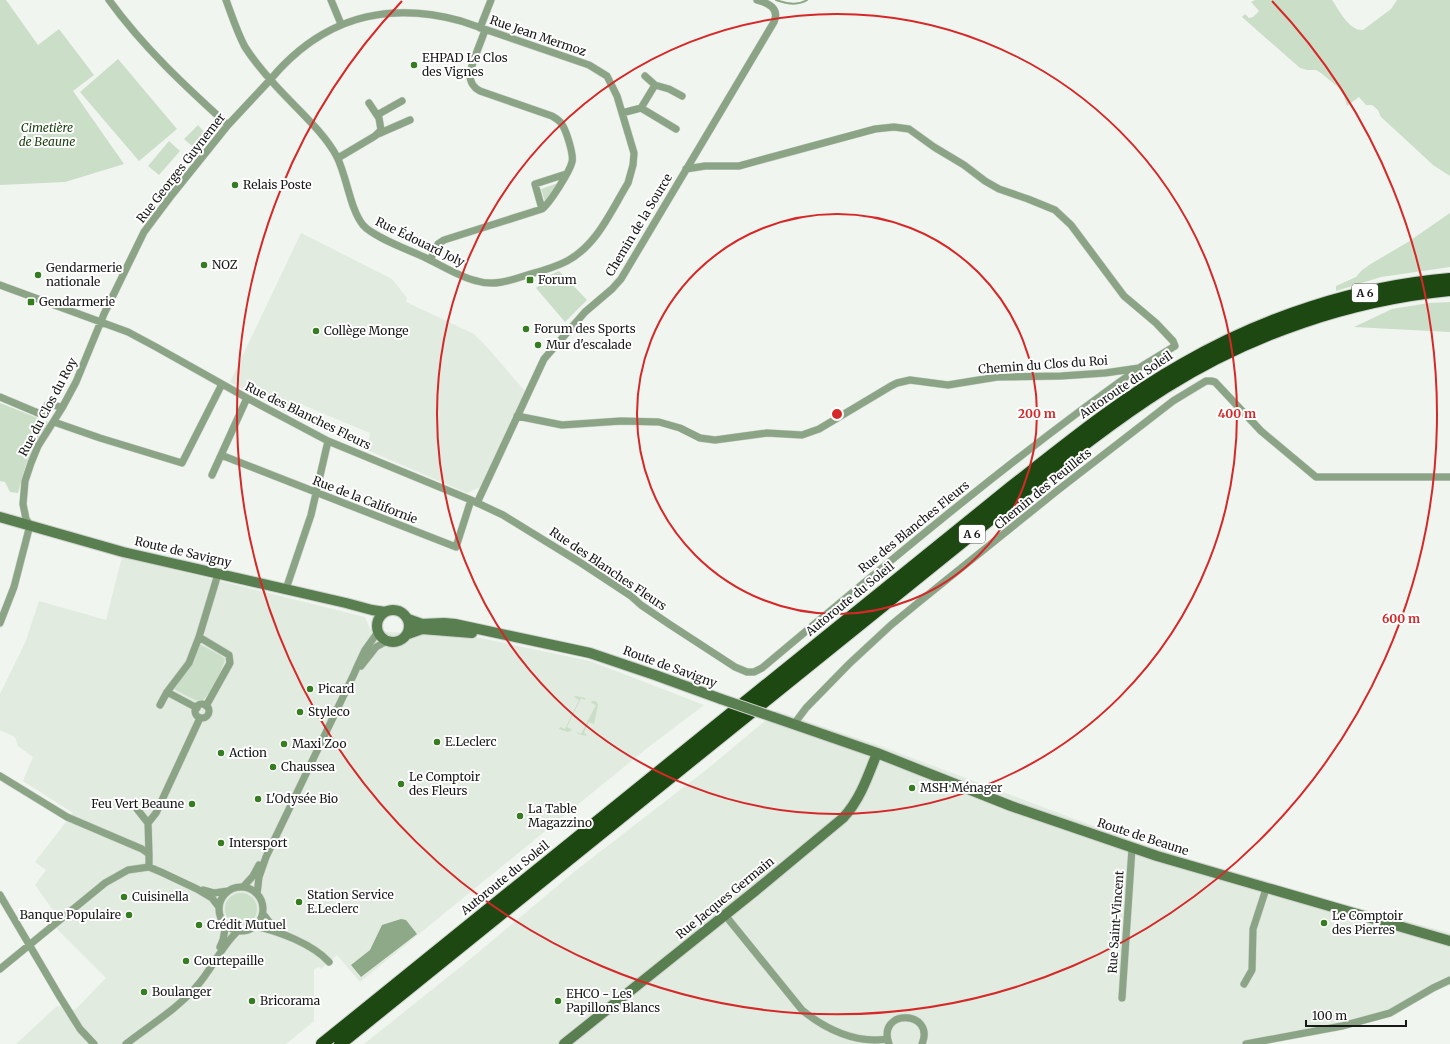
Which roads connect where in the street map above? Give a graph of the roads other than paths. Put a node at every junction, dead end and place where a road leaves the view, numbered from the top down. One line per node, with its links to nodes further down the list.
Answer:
1 (109, 0): 18 (street)
2 (226, 0): 9 (street, Rue Édouard Joly)
3 (330, 0): 6 (street)
4 (492, 0): 7 (street)
5 (757, 0): 22 (street, Chemin de la Source)
6 (341, 24): 7 (street, Rue Jean Mermoz); 9 (street, Rue Jean Mermoz)
7 (483, 29): 15 (street, Rue Jean Mermoz); 23 (street)
8 (645, 76): 10 (street)
9 (270, 80): 18 (street, Rue Georges Guynemer); 21 (street, Rue Édouard Joly)
10 (655, 85): 11 (street); 14 (street)
11 (682, 96)
12 (402, 101): 16 (street)
13 (369, 103): 16 (street)
14 (641, 108): 15 (street); 19 (street)
15 (622, 113): 26 (street, Rue Jean Mermoz)
16 (377, 115): 20 (street)
17 (410, 120): 20 (street)
18 (228, 125): 30 (street, Rue Georges Guynemer)
19 (676, 129)
20 (378, 134): 21 (street)
21 (338, 158): 25 (street, Rue Édouard Joly)
22 (686, 169): 31 (street, Chemin du Clos du Roi); 36 (street, Chemin de la Source)
23 (566, 174): 24 (street); 24 (street)
24 (542, 209): 25 (street)
25 (430, 260): 26 (street, Rue Édouard Joly)
26 (569, 264)
27 (1450, 279): 98 (highway, Autoroute du Soleil / A 6)
28 (0, 285): 30 (street, Rue des Blanches Fleurs)
29 (1450, 290): 93 (highway, Autoroute du Soleil / A 6)
30 (101, 322): 32 (street, Rue des Blanches Fleurs); 35 (street, Rue du Clos du Roy)
31 (1139, 368): 36 (street, Chemin du Clos du Roi); 43 (street, Rue des Blanches Fleurs)
32 (222, 384): 34 (street, Rue des Blanches Fleurs); 37 (street)
33 (0, 397): 35 (street)
34 (247, 398): 38 (street, Rue des Blanches Fleurs); 39 (street)
35 (62, 408): 37 (street, Rue du Clos du Roy)
36 (517, 416): 43 (street, Chemin de la Source)
37 (54, 422): 45 (street, Rue du Clos du Roy)
38 (328, 441): 42 (street); 43 (street, Rue des Blanches Fleurs)
39 (221, 455): 40 (street); 42 (street, Rue de la Californie)
40 (212, 475)
41 (1450, 477): 63 (street, Chemin des Peuillets)
42 (316, 492): 43 (street, Rue de la Californie); 47 (street)
43 (474, 501)
44 (0, 517): 45 (main road, Route de Savigny)
45 (30, 526): 46 (main road, Route de Savigny); 51 (street)
46 (218, 574): 47 (main road, Route de Savigny); 55 (street)
47 (286, 589): 48 (main road, Route de Savigny)
48 (361, 607): 49 (main road, Route de Savigny); 53 (main road)
49 (385, 612): 50 (main road); 53 (main road)
50 (408, 619): 52 (main road, Route de Savigny); 54 (main road)
51 (0, 622)
52 (443, 624): 54 (main road, Route de Savigny); 63 (main road, Route de Savigny, bridge)
53 (377, 628): 56 (main road); 57 (street)
54 (408, 634): 56 (main road)
55 (199, 636): 58 (street); 60 (street)
56 (387, 641): 57 (street)
57 (354, 674): 71 (street)
58 (167, 692): 59 (street); 61 (street)
59 (160, 705)
60 (206, 706): 61 (street); 62 (street)
61 (197, 708): 62 (street)
62 (200, 718): 68 (street)
63 (794, 724): 64 (main road, Route de Savigny)
64 (835, 738): 65 (main road, Route de Beaune)
65 (877, 753): 69 (main road, Route de Beaune); 81 (main road, Rue Jacques Germain)
66 (0, 776): 70 (street)
67 (137, 809): 68 (street)
68 (148, 823): 70 (street)
69 (1132, 848): 75 (main road, Route de Beaune); 94 (street, Rue Saint-Vincent)
70 (149, 854): 72 (street)
71 (266, 857): 73 (street); 77 (street)
72 (149, 868): 74 (street); 87 (street)
73 (243, 887): 76 (street); 77 (street)
74 (197, 889): 76 (street); 79 (street)
75 (1266, 889): 86 (main road, Route de Beaune); 92 (street)
76 (228, 891): 79 (street)
77 (257, 894): 80 (street)
78 (0, 895): 87 (street)
79 (220, 907): 82 (street)
80 (263, 914): 83 (street); 85 (street)
81 (725, 915): 95 (street); 101 (main road, Rue Jacques Germain)
82 (226, 924): 84 (street); 88 (street)
83 (255, 926): 84 (street); 85 (street)
84 (238, 931): 88 (street)
85 (283, 934): 89 (street)
86 (1450, 941)
87 (30, 945): 90 (street); 96 (street)
88 (216, 959): 97 (street)
89 (329, 962)
90 (0, 969)
91 (1450, 980): 103 (street)
92 (1244, 984)
93 (412, 987): 99 (highway, Autoroute du Soleil / A 6); 100 (highway)
94 (1122, 998)
95 (888, 1042): 102 (street)
96 (94, 1044)
97 (126, 1044)
98 (322, 1044)
99 (340, 1044)
100 (351, 1044)
101 (564, 1044)
102 (922, 1044)
103 (1246, 1044)

